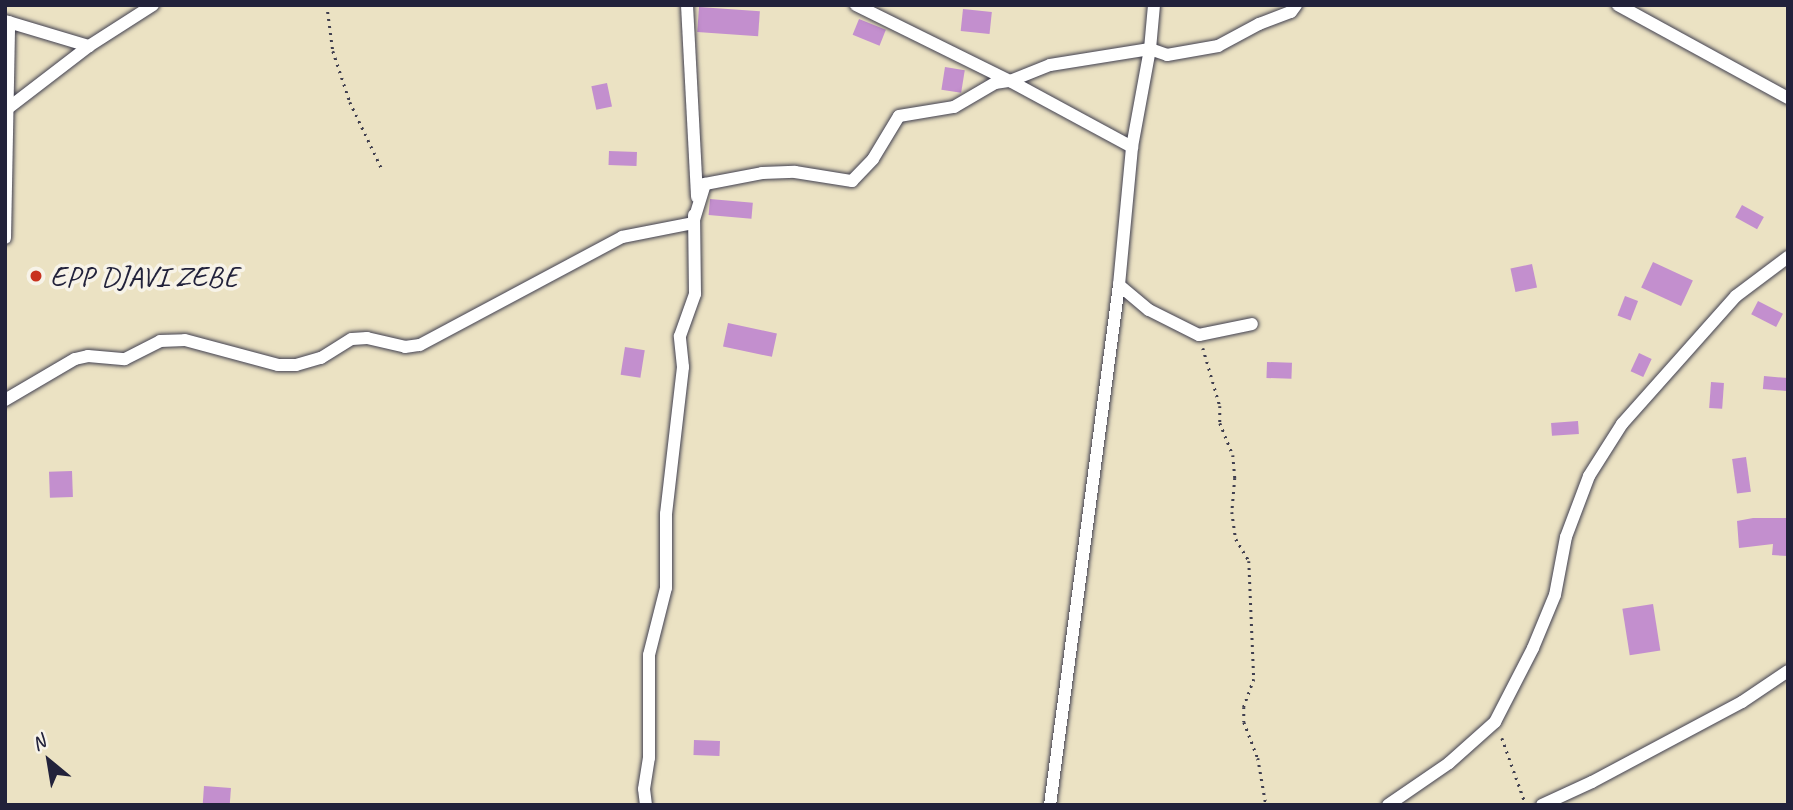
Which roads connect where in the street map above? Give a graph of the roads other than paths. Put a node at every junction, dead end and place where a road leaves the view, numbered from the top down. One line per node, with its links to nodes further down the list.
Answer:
1 (153, 5): 8 (street)
2 (687, 5): 14 (street)
3 (856, 5): 10 (street)
4 (1154, 5): 9 (street)
5 (1296, 5): 9 (street)
6 (1618, 5): 11 (street)
7 (7, 21): 8 (street); 12 (street)
8 (89, 46): 12 (street)
9 (1149, 56): 10 (street); 13 (street)
10 (1010, 81): 13 (street); 14 (street)
11 (1788, 98)
12 (7, 109): 15 (street)
13 (1132, 147): 17 (street)
14 (693, 223): 19 (street); 21 (street)
15 (5, 238)
16 (1788, 257): 23 (street)
17 (1119, 285): 18 (street); 22 (street)
18 (1252, 324)
19 (5, 400)
20 (1788, 671): 24 (street)
21 (646, 805)
22 (1050, 805)
23 (1388, 805)
24 (1542, 805)

